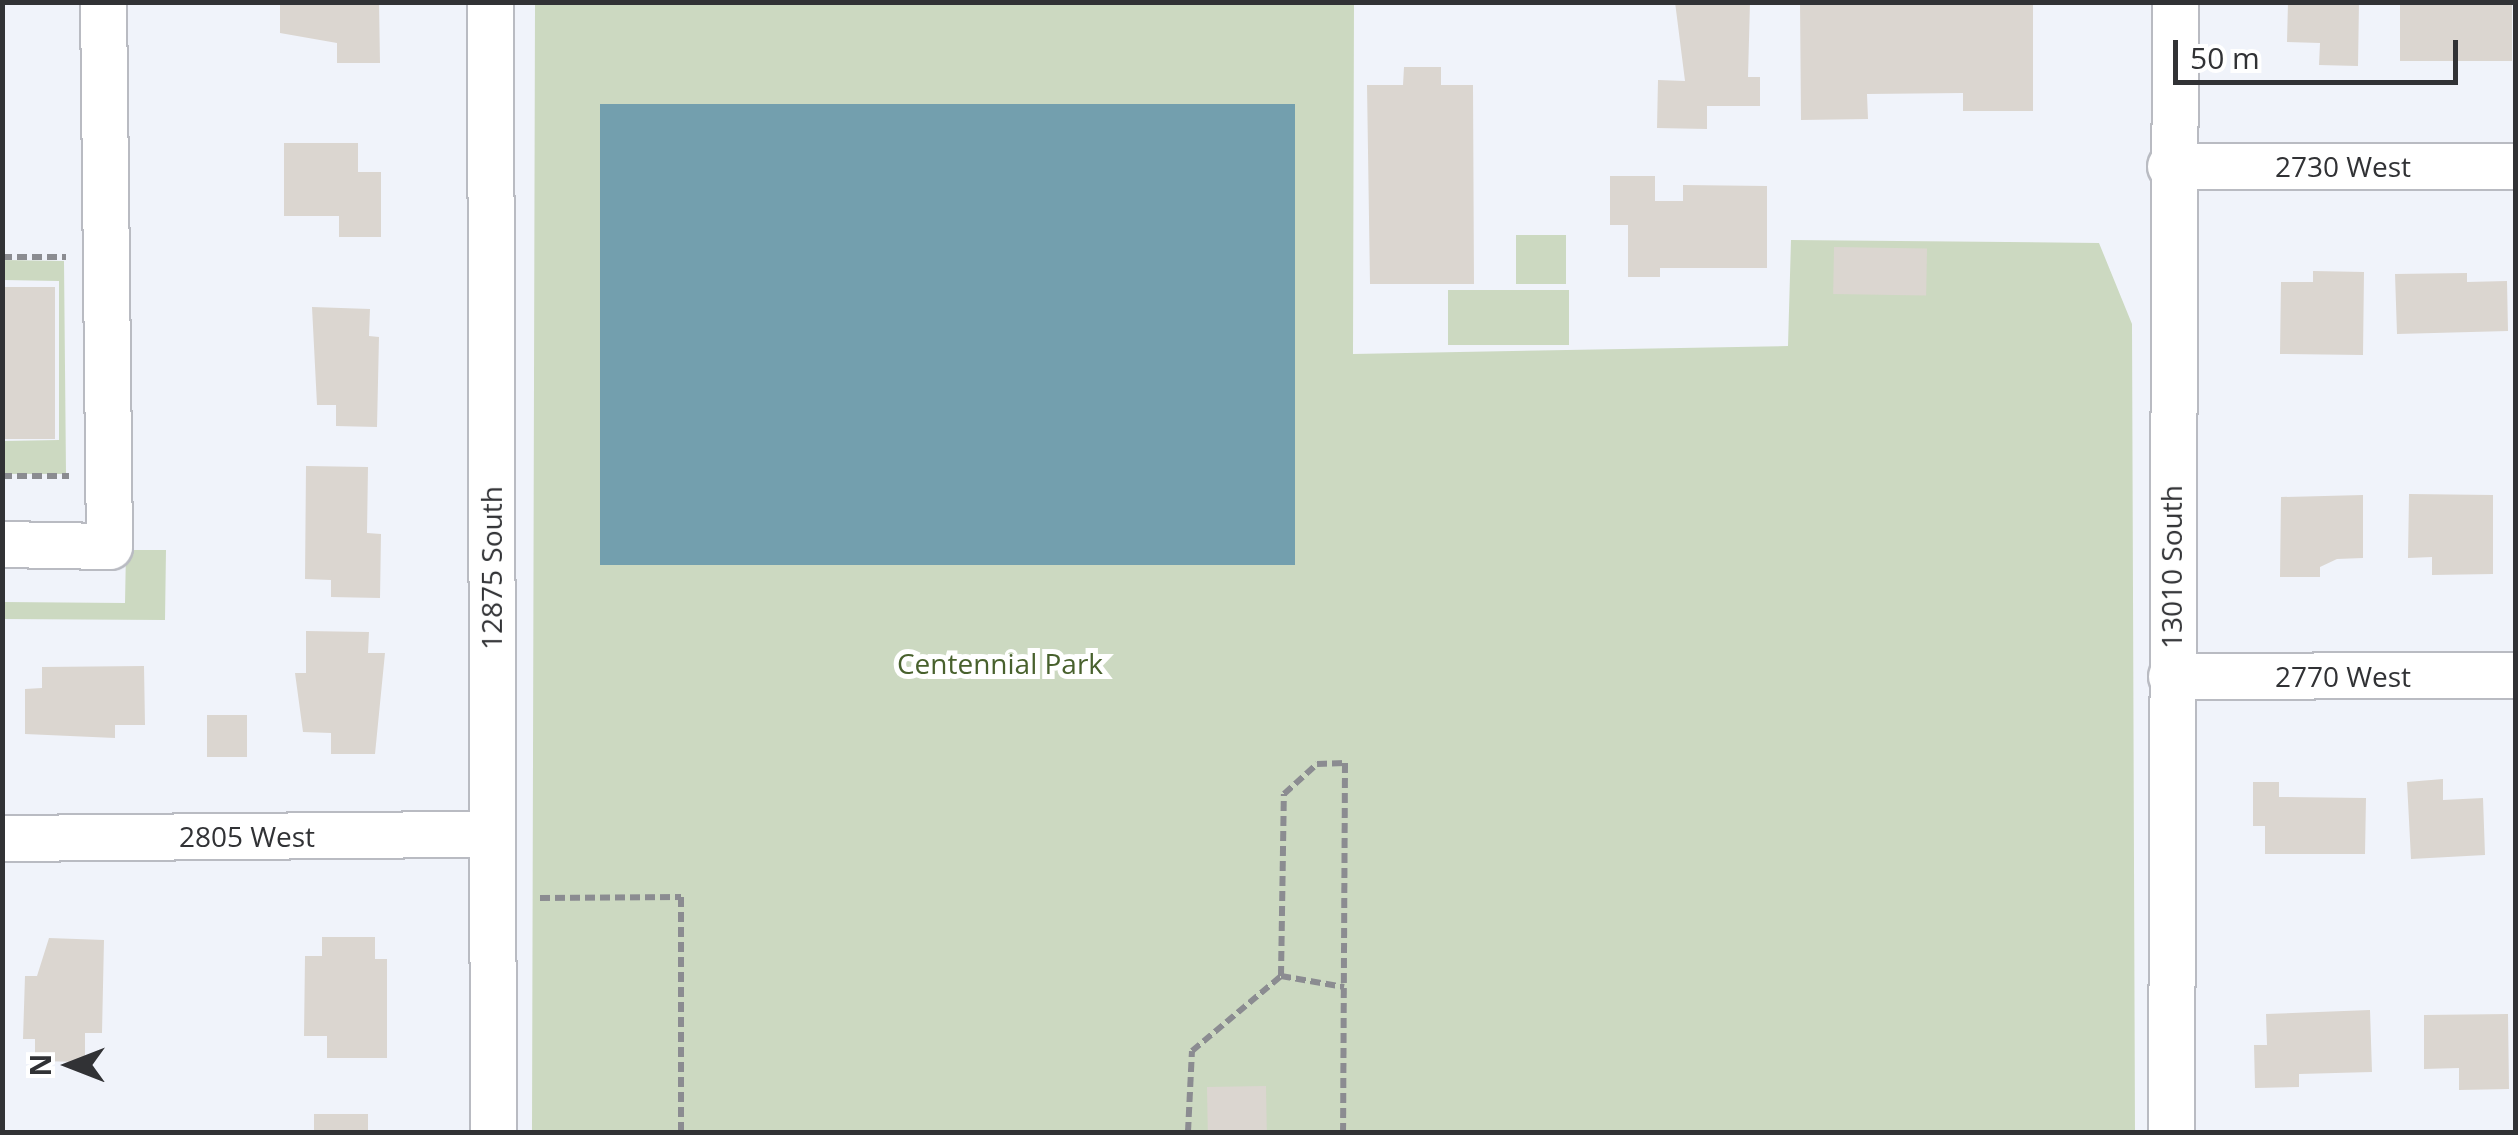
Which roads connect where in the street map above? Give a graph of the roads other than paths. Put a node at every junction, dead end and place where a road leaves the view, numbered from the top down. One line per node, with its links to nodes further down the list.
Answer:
1 (103, 2): 6 (street)
2 (490, 2): 9 (street, 12875 South)
3 (2175, 2): 4 (street, 13010 South)
4 (2170, 166): 5 (street, 2730 West); 8 (street, 13010 South)
5 (2516, 166)
6 (2, 544)
7 (2516, 675): 8 (street, 2770 West)
8 (2171, 676): 12 (street, 13010 South)
9 (491, 834): 10 (street, 2805 West); 11 (street, 12875 South)
10 (2, 838)
11 (492, 1132)
12 (2170, 1132)

